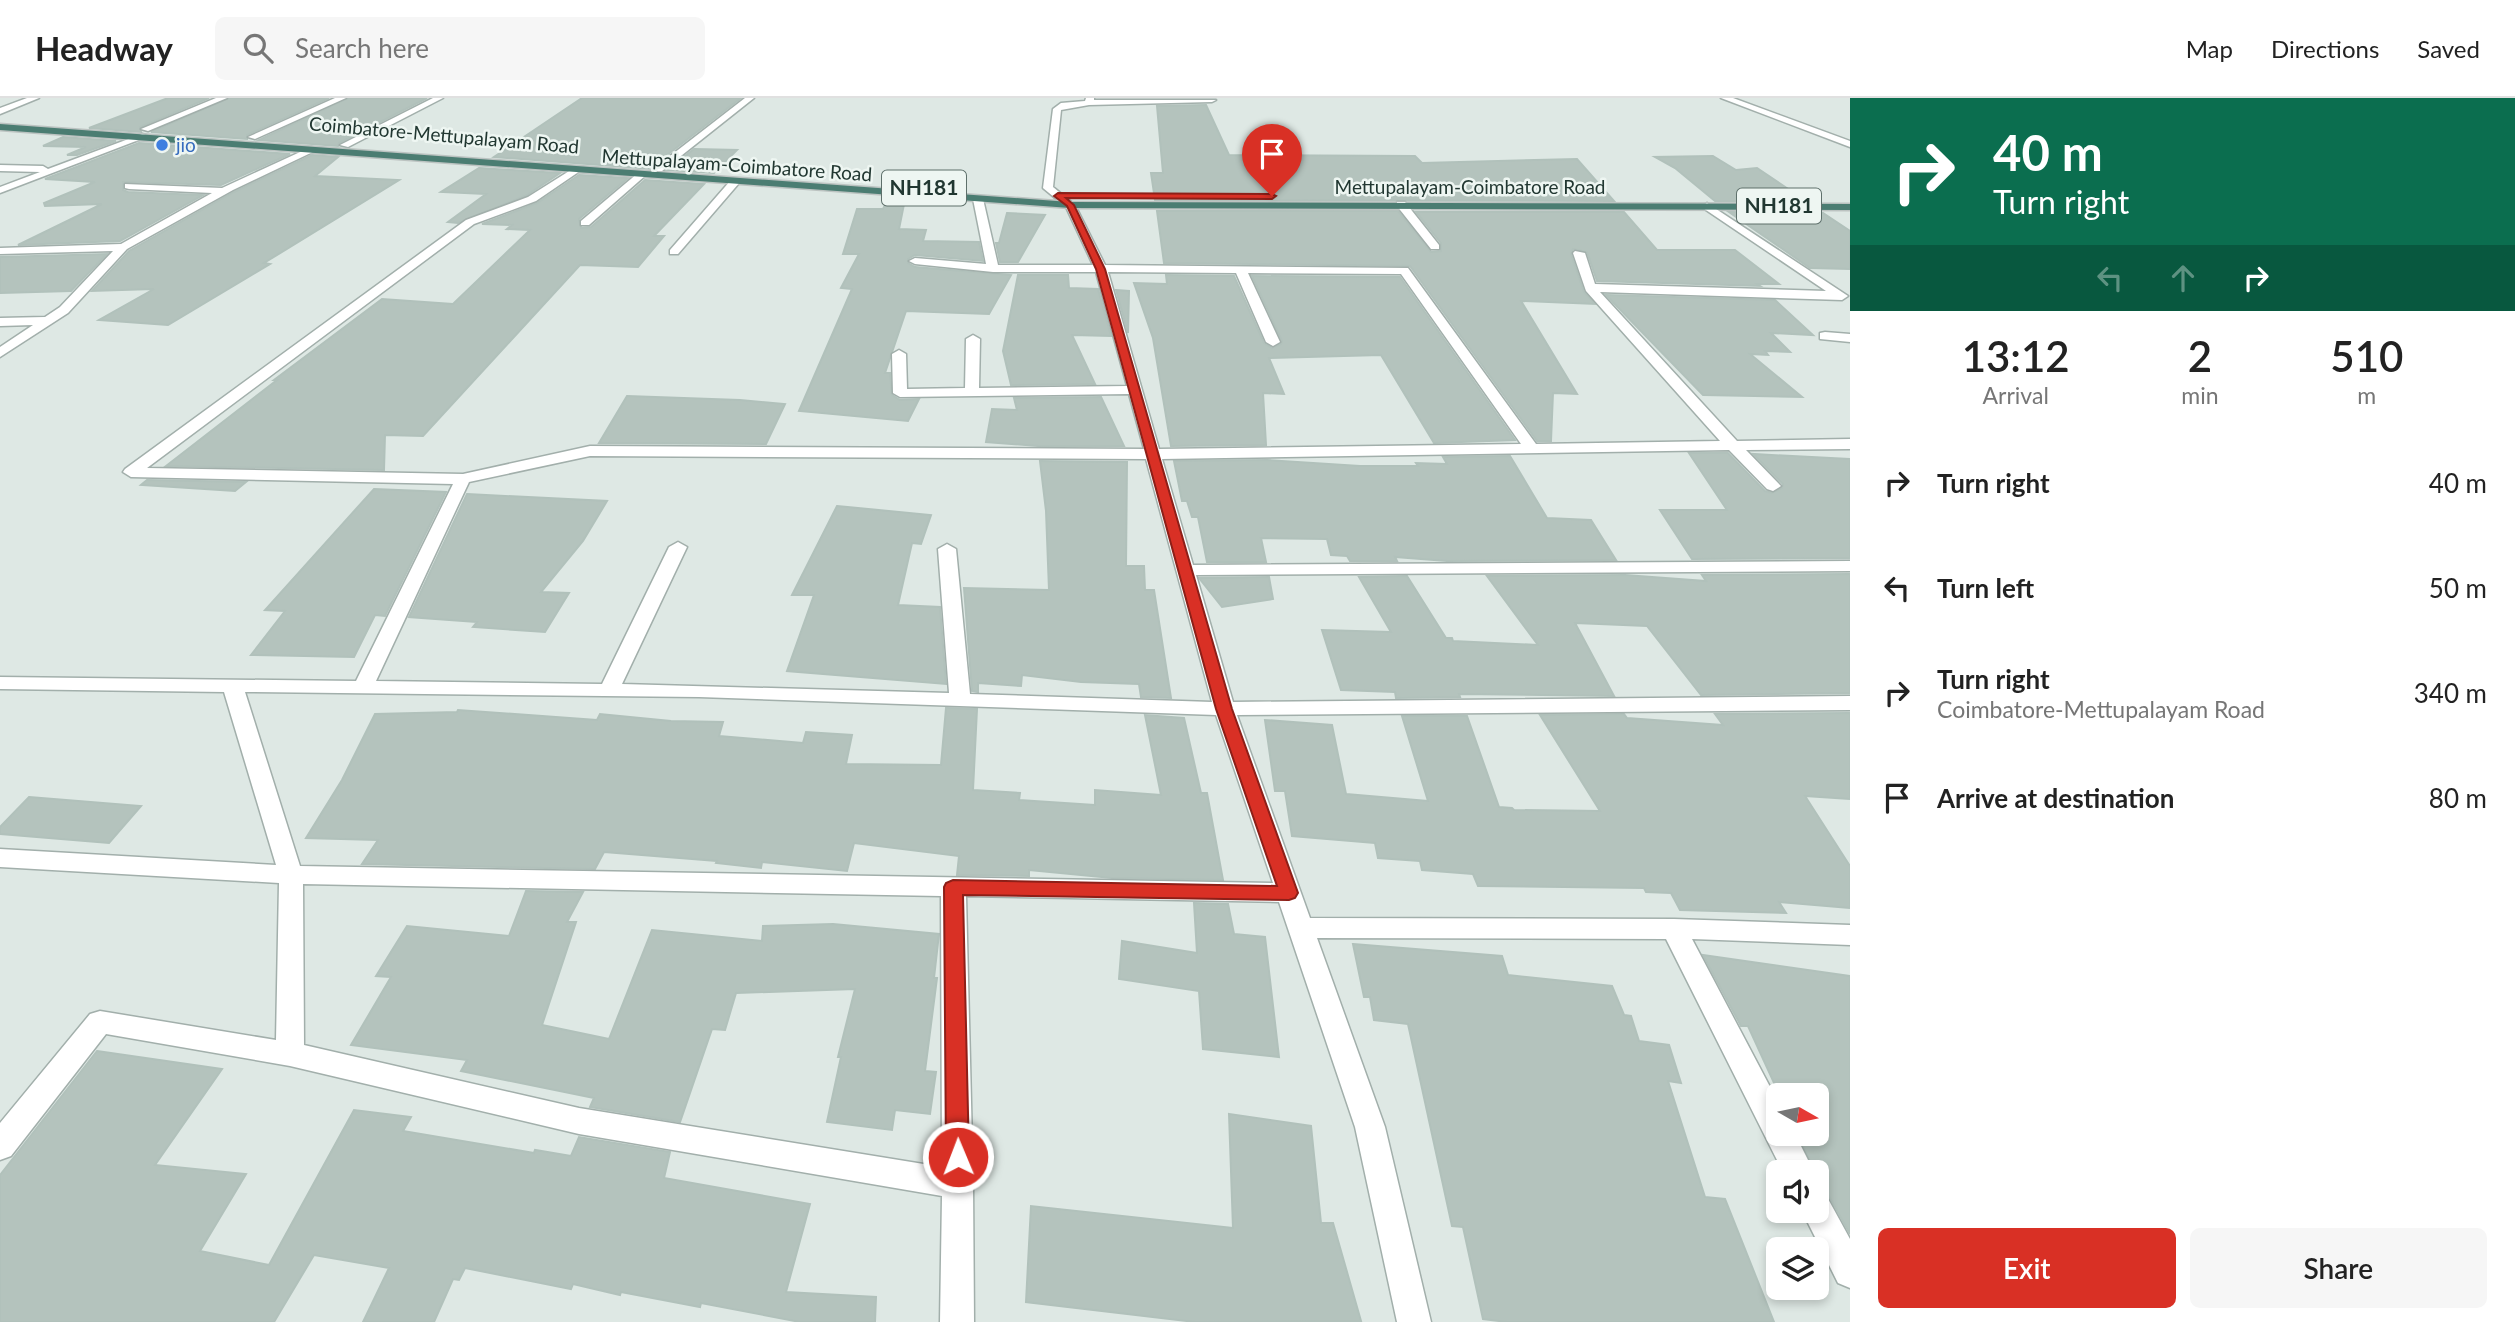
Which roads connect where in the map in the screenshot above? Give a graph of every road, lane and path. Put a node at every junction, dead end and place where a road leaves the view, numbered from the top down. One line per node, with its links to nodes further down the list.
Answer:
1 (35, 98): 10 (street)
2 (223, 98): 15 (street)
3 (342, 98): 16 (street)
4 (439, 98): 18 (street)
5 (750, 98): 22 (street)
6 (1210, 98): 8 (street)
7 (1725, 98): 17 (street)
8 (1143, 100): 9 (street)
9 (1090, 101): 31 (street)
10 (0, 111)
11 (0, 120): 13 (highway, Coimbatore-Mettupalayam Road / NH181)
12 (0, 127): 14 (highway, Mettupalayam-Coimbatore Road / NH181)
13 (110, 127): 14 (highway); 15 (highway, Coimbatore-Mettupalayam Road / NH181)
14 (97, 132): 15 (highway, Mettupalayam-Coimbatore Road / NH181)
15 (144, 133): 16 (highway, Coimbatore-Mettupalayam Road / NH181); 19 (highway, Mettupalayam-Coimbatore Road / NH181); 21 (street)
16 (252, 137): 18 (highway, Coimbatore-Mettupalayam Road / NH181)
17 (1850, 144)
18 (345, 145): 22 (highway, Coimbatore-Mettupalayam Road / NH181)
19 (314, 149): 23 (highway, Mettupalayam-Coimbatore Road / NH181); 28 (street)
20 (0, 168): 21 (street)
21 (56, 169): 27 (street)
22 (659, 169): 31 (highway, Coimbatore-Mettupalayam Road / NH181)
23 (574, 171): 24 (highway, Mettupalayam-Coimbatore Road / NH181); 61 (street)
24 (641, 175): 25 (highway, Mettupalayam-Coimbatore Road / NH181); 35 (street)
25 (735, 182): 29 (highway, Mettupalayam-Coimbatore Road / NH181); 39 (street)
26 (129, 186): 28 (street)
27 (0, 190)
28 (224, 191): 36 (street)
29 (978, 199): 31 (highway, Mettupalayam-Coimbatore Road / NH181); 42 (street)
30 (1850, 199): 31 (highway, Coimbatore-Mettupalayam Road / NH181)
31 (1064, 200): 32 (highway, Mettupalayam-Coimbatore Road / NH181); 43 (street)
32 (1401, 204): 33 (highway, Mettupalayam-Coimbatore Road / NH181); 37 (street)
33 (1707, 206): 34 (highway, Mettupalayam-Coimbatore Road / NH181); 46 (street)
34 (1850, 207)
35 (585, 223)
36 (123, 247): 38 (street); 47 (street)
37 (1435, 247)
38 (0, 251)
39 (674, 252)
40 (1579, 253): 45 (street)
41 (915, 261): 42 (street)
42 (993, 268): 43 (street)
43 (1101, 269): 44 (street); 55 (street)
44 (1240, 269): 52 (street); 59 (street)
45 (1590, 288): 46 (street); 58 (street)
46 (1845, 298)
47 (47, 321): 48 (street); 53 (street)
48 (0, 323)
49 (1825, 336): 50 (street)
50 (1850, 338)
51 (973, 339): 56 (street)
52 (1273, 342)
53 (0, 352)
54 (899, 354): 56 (street)
55 (1133, 390): 56 (street); 60 (street)
56 (972, 393)
57 (1850, 444): 58 (street)
58 (1733, 446): 59 (street); 62 (street)
59 (1533, 450): 60 (street)
60 (1151, 454): 61 (street); 66 (street)
61 (463, 479): 69 (street)
62 (1773, 486)
63 (678, 547): 70 (street)
64 (947, 549): 71 (street)
65 (1850, 566): 66 (street)
66 (1185, 570): 73 (street)
67 (0, 683): 68 (street)
68 (233, 687): 69 (street); 75 (street)
69 (363, 688): 70 (street)
70 (609, 690): 71 (street)
71 (960, 699): 73 (street)
72 (1850, 703): 73 (street)
73 (1224, 709): 77 (street)
74 (0, 858): 75 (street)
75 (291, 875): 76 (street); 81 (street)
76 (953, 887): 77 (street); 84 (street)
77 (1289, 893): 78 (street)
78 (1301, 928): 79 (street); 88 (street)
79 (1674, 929): 80 (street); 82 (street)
80 (1850, 935)
81 (290, 1054): 83 (street); 84 (street)
82 (1766, 1108)
83 (1, 1143)
84 (958, 1185): 87 (street)
85 (1824, 1223): 86 (street)
86 (1850, 1272)
87 (957, 1322)
88 (1415, 1322)

